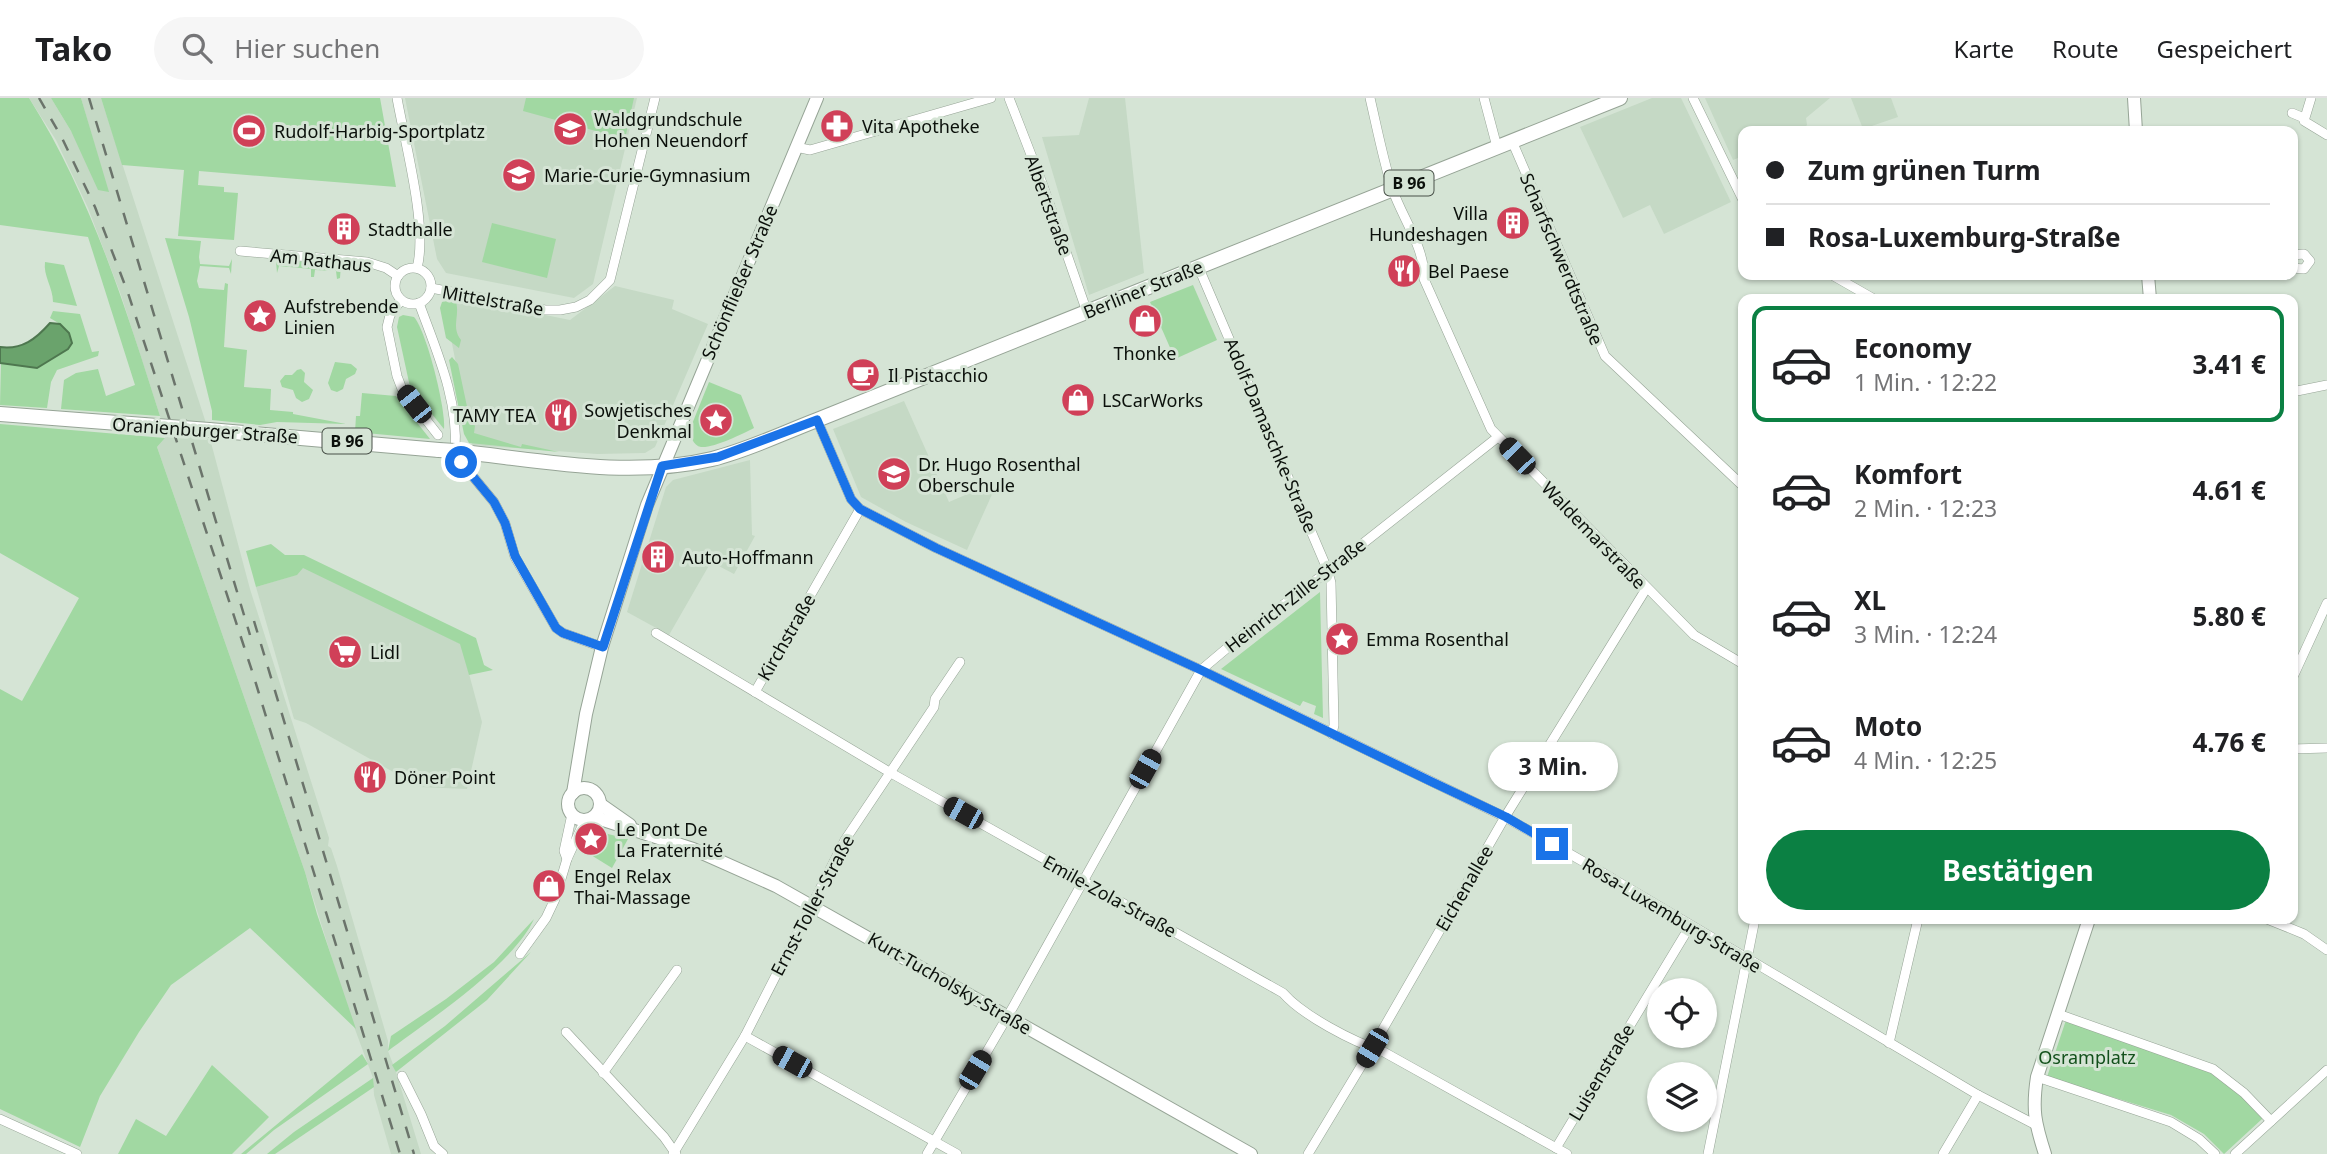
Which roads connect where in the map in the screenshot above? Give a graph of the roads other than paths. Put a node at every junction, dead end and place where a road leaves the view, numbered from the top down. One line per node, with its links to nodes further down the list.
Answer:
1 (397, 98): 24 (street)
2 (655, 98): 28 (street, Mittelstraße)
3 (817, 98): 17 (main road, Schönfließer Straße)
4 (991, 98): 17 (street)
5 (1009, 98): 32 (street, Albertstraße)
6 (1370, 98): 19 (street, Waldemarstraße)
7 (1484, 98): 18 (street)
8 (1620, 98): 16 (main road, Berliner Straße / B 96)
9 (1693, 98): 20 (street)
10 (2134, 98): 14 (main road)
11 (2311, 98): 13 (street)
12 (2292, 113): 13 (street)
13 (2304, 118): 15 (street)
14 (2136, 126)
15 (2327, 135)
16 (1511, 141): 18 (main road, Berliner Straße / B 96); 41 (street, Scharfschwerdtstraße)
17 (796, 147): 40 (main road, Schönfließer Straße)
18 (1497, 147): 19 (main road, Berliner Straße / B 96)
19 (1392, 189): 23 (main road, Berliner Straße / B 96); 37 (street, Waldemarstraße)
20 (1738, 190)
21 (240, 251): 26 (street, Am Rathaus)
22 (2298, 254): 25 (street)
23 (1198, 266): 32 (main road, Berliner Straße / B 96); 43 (street, Adolf-Damaschke-Straße)
24 (416, 268): 26 (street); 28 (street)
25 (2298, 268)
26 (398, 276): 30 (street)
27 (1841, 280): 29 (street)
28 (431, 288): 31 (street)
29 (1865, 294)
30 (401, 300): 31 (street); 38 (street)
31 (419, 303): 39 (street)
32 (1087, 312): 36 (main road, Berliner Straße / B 96)
33 (2327, 385): 34 (street)
34 (2298, 391)
35 (0, 414): 38 (main road, Oranienburger Straße / B 96, bridge)
36 (817, 420): 40 (main road, Berliner Straße / B 96); 42 (street)
37 (1498, 437): 43 (street, Heinrich-Zille-Straße); 44 (street, Waldemarstraße)
38 (439, 442): 39 (main road, Oranienburger Straße / B 96, bridge)
39 (459, 452): 40 (main road, Oranienburger Straße / B 96); 47 (street)
40 (662, 466): 47 (main road, Schönfließer Straße)
41 (1738, 481)
42 (860, 509): 51 (street, Rosa-Luxemburg-Straße); 52 (street, Kirchstraße)
43 (1328, 571): 51 (street, Heinrich-Zille-Straße); 53 (street, Adolf-Damaschke-Straße)
44 (1646, 589): 48 (street, Waldemarstraße); 62 (street, Eichenallee)
45 (2327, 603): 50 (street)
46 (656, 634): 52 (street, Emile-Zola-Straße)
47 (603, 647): 55 (main road, Schönfließer Straße)
48 (1738, 661)
49 (960, 662): 57 (street, Ernst-Toller-Straße)
50 (2298, 666)
51 (1201, 670): 53 (street, Rosa-Luxemburg-Straße); 64 (street, Heinrich-Zille-Straße)
52 (755, 692): 57 (street, Emile-Zola-Straße)
53 (1332, 734): 62 (street, Rosa-Luxemburg-Straße)
54 (2327, 748): 56 (street)
55 (580, 749): 58 (main road); 59 (main road, Schönfließer Straße)
56 (2298, 749)
57 (891, 773): 64 (street, Emile-Zola-Straße); 65 (street, Ernst-Toller-Straße)
58 (588, 789): 59 (main road); 60 (main road)
59 (573, 793): 61 (main road)
60 (600, 804): 61 (main road); 63 (main road, Kurt-Tucholsky-Straße)
61 (583, 817): 63 (main road, Kurt-Tucholsky-Straße); 72 (street)
62 (1506, 817): 70 (street, Rosa-Luxemburg-Straße); 80 (street, Eichenallee)
63 (639, 831): 65 (main road, Kurt-Tucholsky-Straße)
64 (1083, 881): 76 (street, Heinrich-Zille-Straße); 80 (street, Emile-Zola-Straße)
65 (811, 905): 76 (main road, Kurt-Tucholsky-Straße); 78 (street, Ernst-Toller-Straße)
66 (1754, 924): 73 (street)
67 (1916, 924): 79 (street)
68 (2087, 924): 75 (main road)
69 (2279, 924): 71 (street)
70 (1690, 926): 73 (street, Rosa-Luxemburg-Straße); 90 (street, Luisenstraße)
71 (2327, 950)
72 (520, 954)
73 (1746, 959): 79 (street, Rosa-Luxemburg-Straße); 99 (street)
74 (677, 970): 82 (street)
75 (2057, 1014): 84 (main road); 87 (street)
76 (1007, 1016): 89 (street, Heinrich-Zille-Straße); 96 (main road, Kurt-Tucholsky-Straße)
77 (566, 1032): 82 (street)
78 (745, 1036): 89 (street); 93 (street, Ernst-Toller-Straße)
79 (1889, 1043): 85 (street, Rosa-Luxemburg-Straße)
80 (1372, 1048): 90 (street, Emile-Zola-Straße); 97 (street, Eichenallee)
81 (2327, 1070): 87 (street)
82 (603, 1073): 93 (street)
83 (402, 1076): 92 (street)
84 (2037, 1077): 88 (main road); 102 (street)
85 (1978, 1095): 88 (street, Rosa-Luxemburg-Straße); 100 (street)
86 (0, 1119): 91 (street)
87 (2271, 1121): 103 (street)
88 (2036, 1125): 101 (main road)
89 (933, 1141): 94 (street, Heinrich-Zille-Straße); 95 (street)
90 (1556, 1148): 98 (street, Emile-Zola-Straße)
91 (77, 1154)
92 (443, 1154)
93 (674, 1154)
94 (927, 1154)
95 (957, 1154)
96 (1251, 1154)
97 (1308, 1154)
98 (1567, 1154)
99 (1709, 1154)
100 (1943, 1154)
101 (2045, 1154)
102 (2215, 1154)
103 (2235, 1154)

